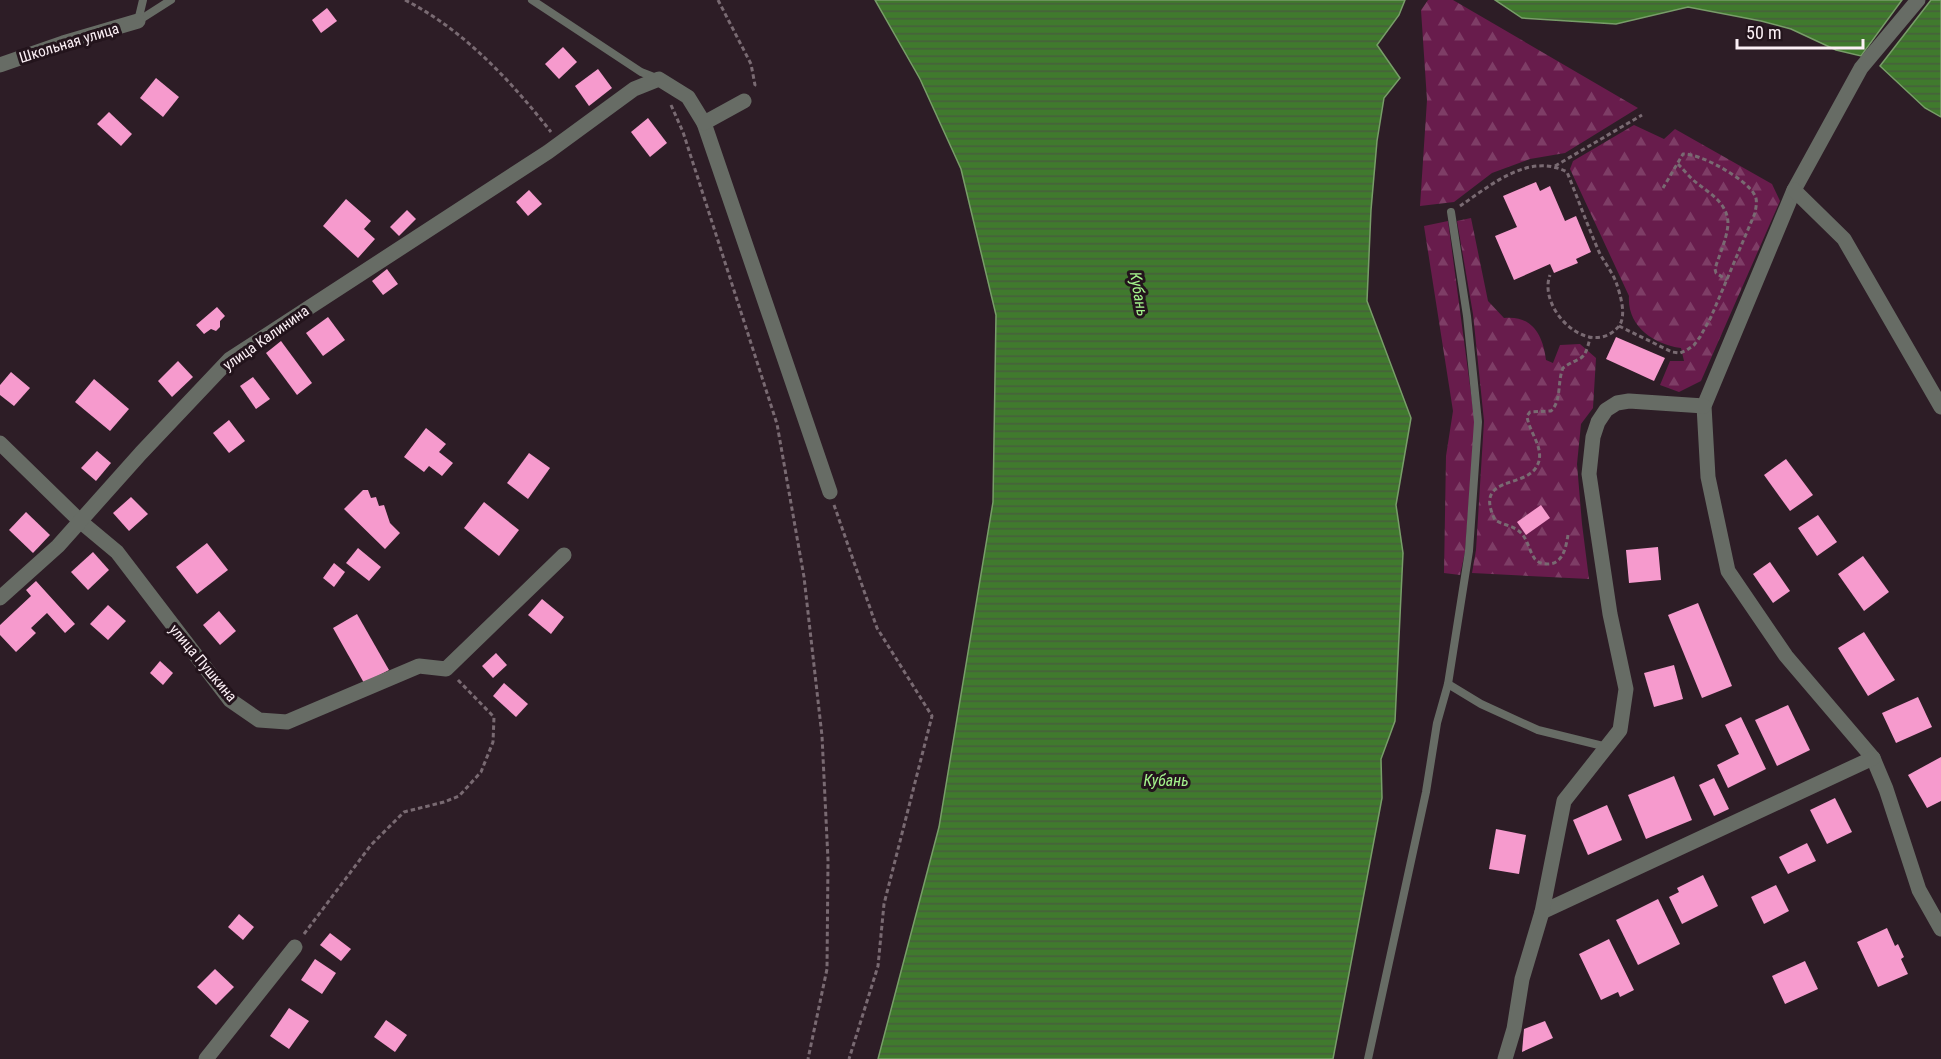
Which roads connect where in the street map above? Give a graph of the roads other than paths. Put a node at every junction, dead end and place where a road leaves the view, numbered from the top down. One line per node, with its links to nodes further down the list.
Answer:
1 (143, 0): 5 (lane)
2 (171, 0): 5 (lane)
3 (532, 0): 7 (lane)
4 (1918, 0): 10 (street)
5 (138, 21): 6 (street, Школьная улица)
6 (0, 65)
7 (659, 79): 9 (street); 16 (street, улица Калинина)
8 (744, 102): 9 (street)
9 (704, 123): 15 (street)
10 (1794, 190): 12 (street); 13 (street)
11 (1451, 212): 19 (lane)
12 (1704, 406): 20 (street); 21 (street)
13 (1941, 407)
14 (0, 444): 16 (street, улица Пушкина)
15 (830, 492)
16 (81, 522): 17 (street, улица Пушкина); 18 (street, улица Калинина)
17 (564, 555)
18 (0, 598)
19 (1448, 684): 20 (lane); 26 (lane)
20 (1608, 747): 22 (street)
21 (1874, 758): 22 (street); 23 (street)
22 (1542, 912): 27 (street)
23 (1941, 929)
24 (295, 947): 25 (street)
25 (206, 1059)
26 (1368, 1059)
27 (1505, 1059)

